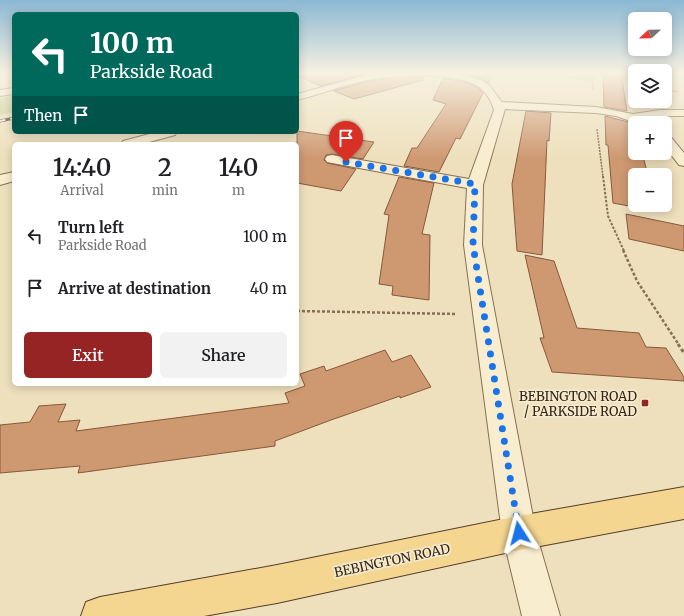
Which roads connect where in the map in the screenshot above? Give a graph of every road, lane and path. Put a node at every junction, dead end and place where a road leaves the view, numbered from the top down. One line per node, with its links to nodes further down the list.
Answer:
1 (492, 102): 2 (street); 13 (street)
2 (594, 110): 5 (street); 16 (path)
3 (684, 113): 4 (street)
4 (644, 116)
5 (628, 117)
6 (164, 134): 7 (street)
7 (135, 142)
8 (672, 147): 10 (street)
9 (332, 159): 13 (street)
10 (684, 162)
11 (12, 177): 12 (street)
12 (0, 180)
13 (475, 184): 15 (street)
14 (299, 311): 15 (path)
15 (484, 314): 18 (street)
16 (684, 353)
17 (684, 503): 18 (main road, BEBINGTON ROAD)
18 (519, 533): 19 (main road, BEBINGTON ROAD); 20 (street)
19 (100, 616)
20 (541, 616)

